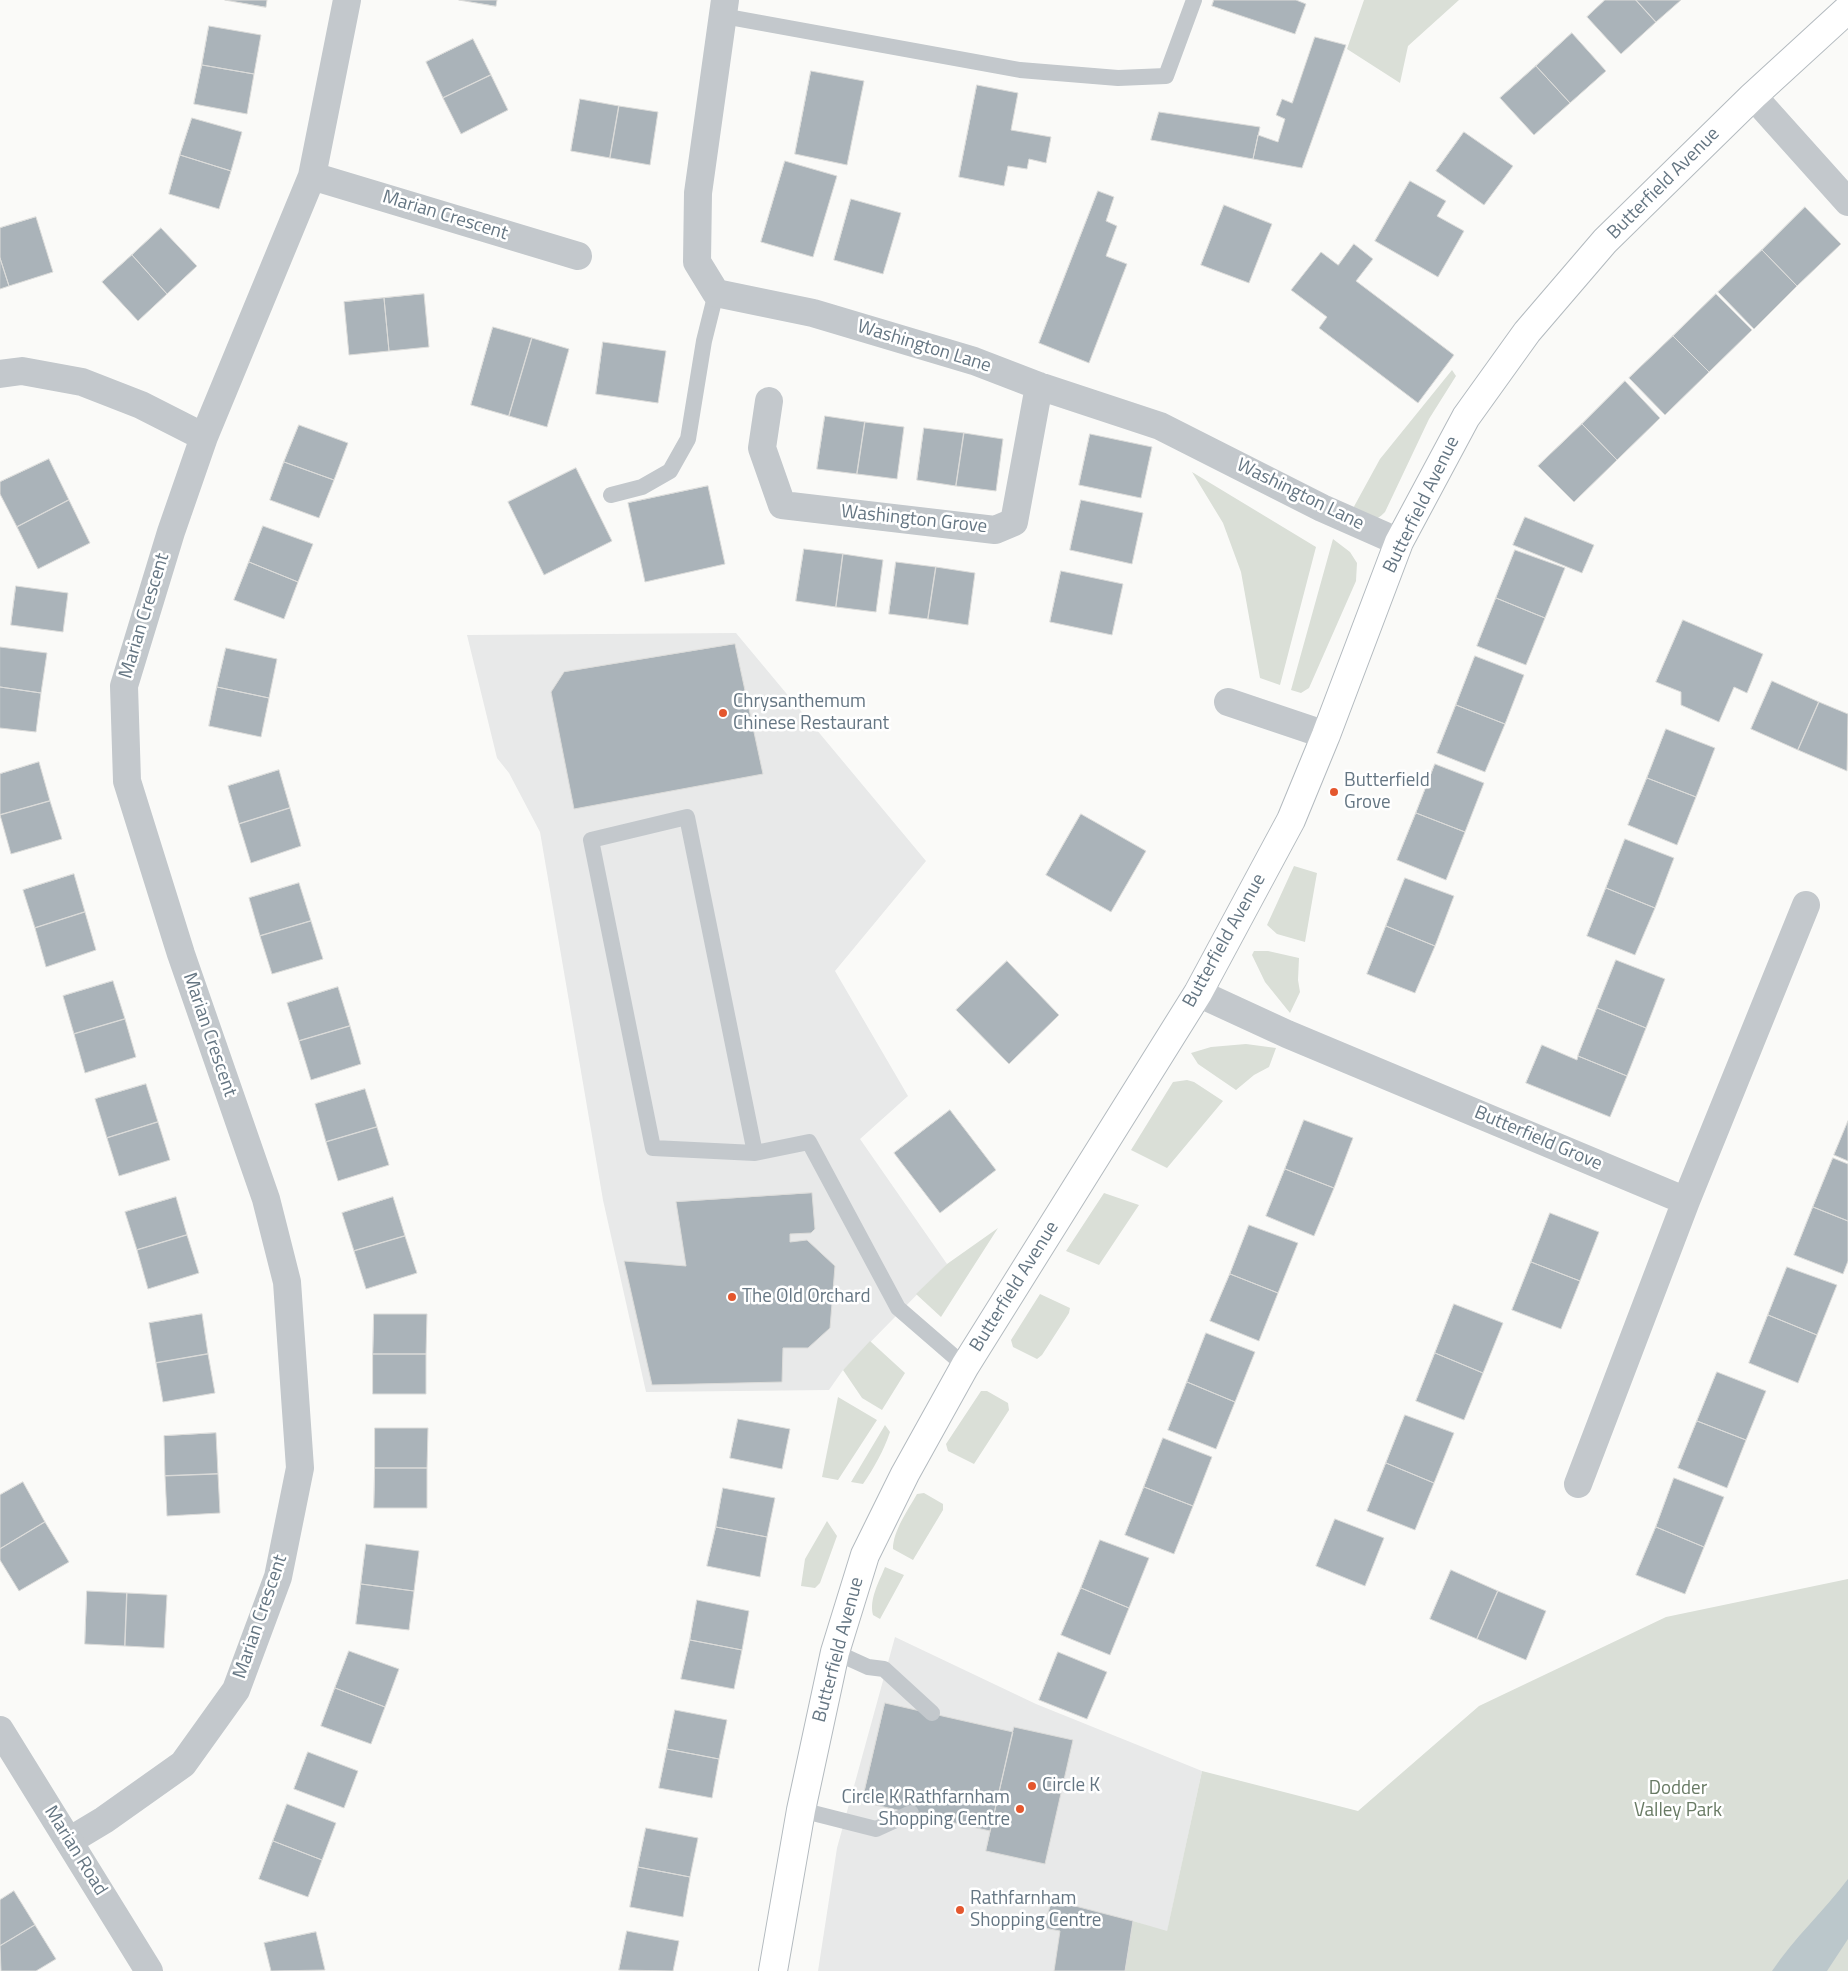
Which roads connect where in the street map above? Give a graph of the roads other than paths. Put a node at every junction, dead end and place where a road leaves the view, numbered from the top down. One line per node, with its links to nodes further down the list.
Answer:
1 (347, 0): 6 (street, Marian Crescent)
2 (1194, 0): 3 (lane)
3 (724, 8): 9 (street)
4 (1848, 10): 5 (main road, Butterfield Avenue)
5 (1753, 96): 7 (street); 15 (main road, Butterfield Avenue)
6 (312, 176): 8 (street, Marian Crescent); 13 (street, Marian Crescent)
7 (1848, 202)
8 (578, 256)
9 (716, 293): 11 (street, Washington Lane); 14 (lane)
10 (0, 374): 13 (street)
11 (1039, 386): 12 (street, Washington Grove); 15 (street, Washington Lane)
12 (770, 401)
13 (204, 437): 29 (street, Marian Crescent)
14 (611, 495)
15 (1399, 542): 17 (main road, Butterfield Avenue)
16 (1228, 702): 17 (street)
17 (1326, 735): 19 (main road, Butterfield Avenue)
18 (1806, 905): 21 (street)
19 (1198, 993): 21 (street, Butterfield Grove); 22 (main road, Butterfield Avenue)
20 (755, 1153): 20 (lane); 22 (lane)
21 (1686, 1201): 23 (street)
22 (965, 1366): 24 (main road, Butterfield Avenue)
23 (1578, 1484)
24 (835, 1652): 25 (lane); 27 (main road, Butterfield Avenue)
25 (932, 1713)
26 (0, 1730): 29 (street, Marian Road)
27 (801, 1810): 28 (lane); 31 (main road, Butterfield Avenue)
28 (911, 1813)
29 (69, 1841): 30 (street, Marian Road)
30 (149, 1971)
31 (773, 1971)

